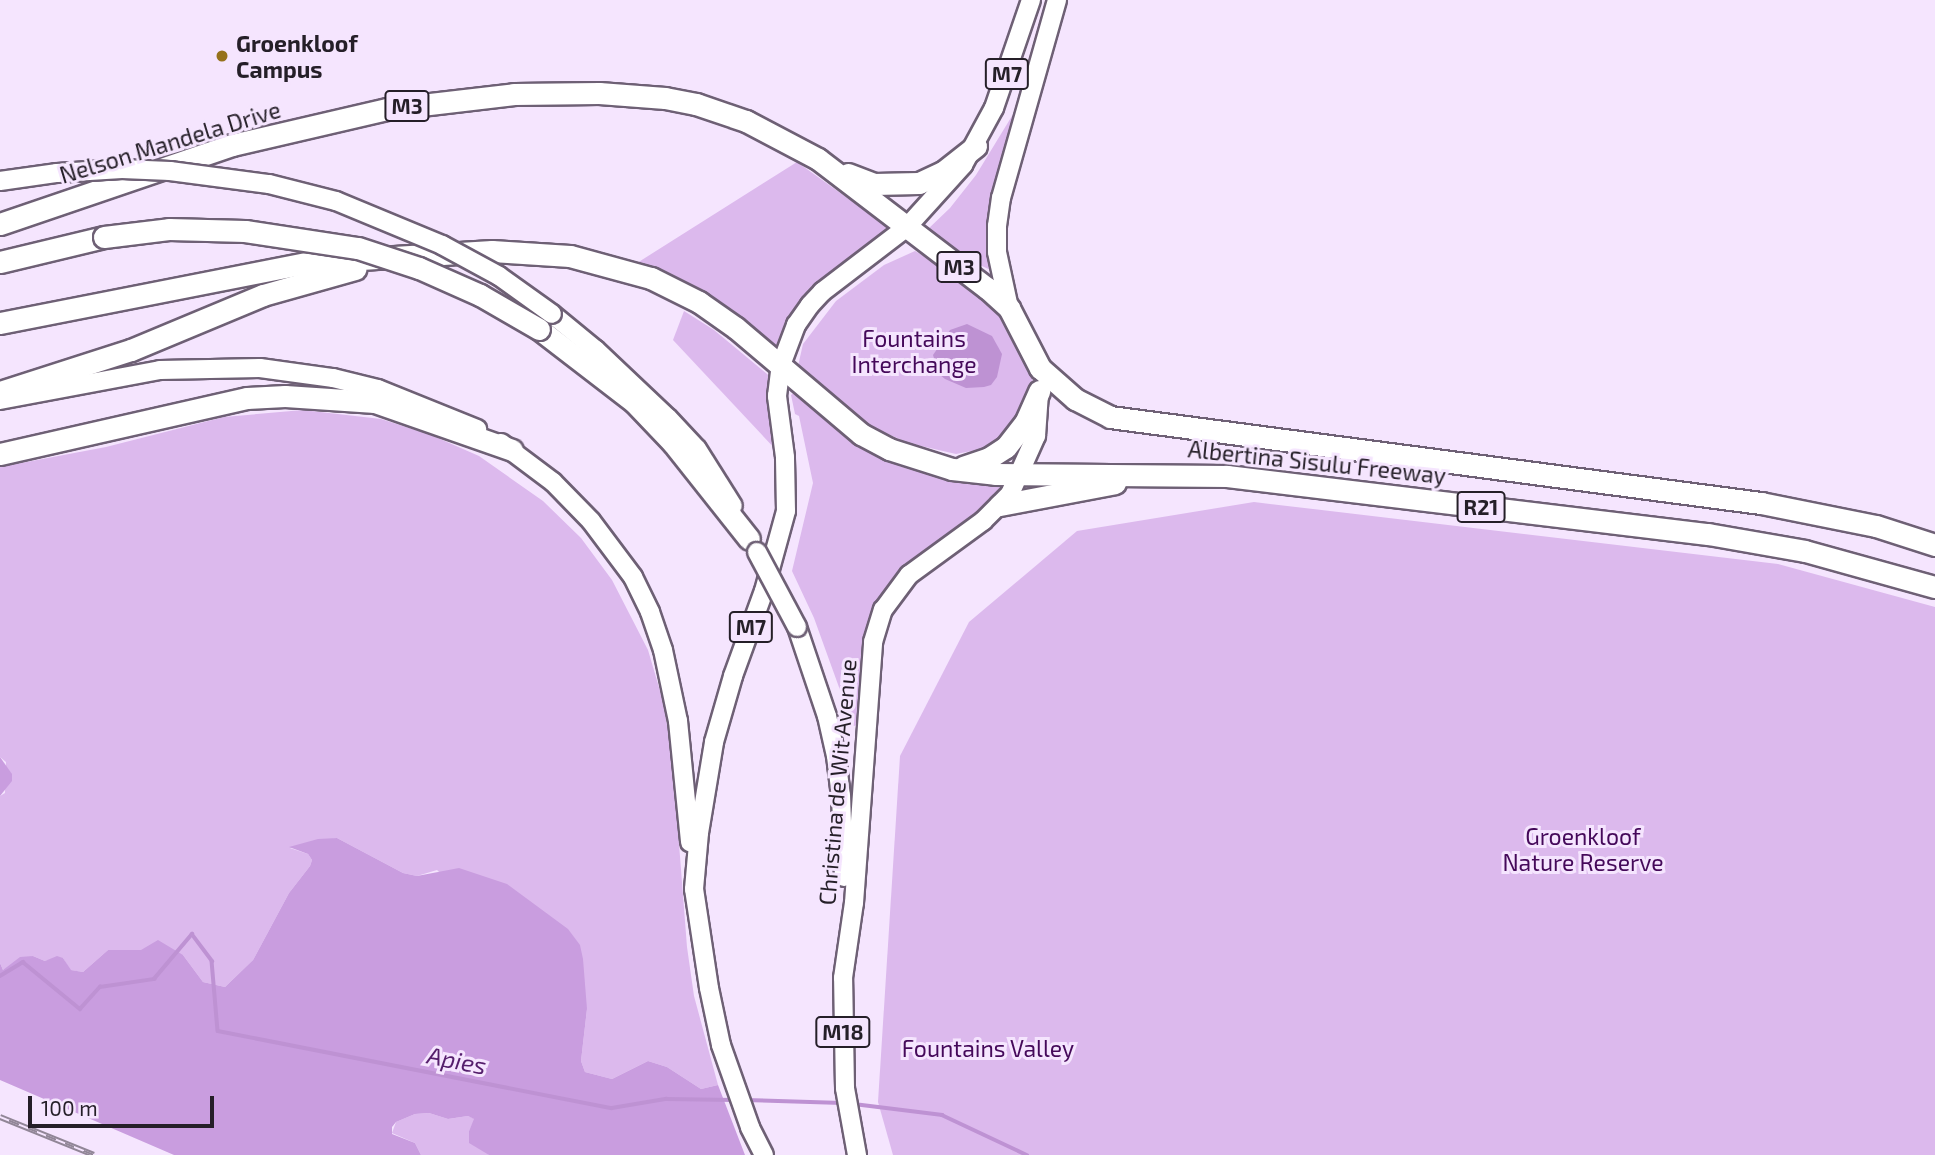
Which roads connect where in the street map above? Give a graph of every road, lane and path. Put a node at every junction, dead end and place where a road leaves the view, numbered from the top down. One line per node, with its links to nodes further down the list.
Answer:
1 (1031, 0): 3 (main road, M7)
2 (1057, 0): 10 (main road, M7)
3 (976, 146): 4 (highway); 7 (main road, M7)
4 (818, 159): 6 (highway, Nelson Mandela Drive / M3); 7 (highway, Nelson Mandela Drive / M3)
5 (0, 181): 11 (main road, bridge)
6 (0, 224)
7 (908, 227): 10 (highway, M3); 13 (main road, M7)
8 (422, 254): 12 (highway); 13 (highway); 16 (highway)
9 (0, 262): 11 (highway, bridge)
10 (1009, 308): 14 (highway, M7)
11 (545, 321): 25 (highway)
12 (0, 323)
13 (780, 365): 20 (highway); 27 (main road, M7)
14 (1040, 368): 15 (main road, M7); 24 (highway, Albertina Sisulu Freeway / R21)
15 (1039, 391): 20 (highway); 21 (main road, M7)
16 (0, 392)
17 (0, 400): 18 (main road)
18 (512, 450): 19 (highway); 27 (main road)
19 (0, 454)
20 (952, 469): 21 (highway, Albertina Sisulu Freeway)
21 (1021, 473): 22 (highway, Albertina Sisulu Freeway / R21); 23 (main road, Christina de Wit Avenue / M7)
22 (1150, 473): 23 (highway); 26 (highway, Albertina Sisulu Freeway / R21)
23 (1000, 505): 28 (main road, Christina de Wit Avenue / M7)
24 (1935, 545)
25 (753, 546): 28 (main road, bridge)
26 (1935, 587)
27 (694, 889): 29 (main road)
28 (847, 937): 30 (main road, Christina de Wit Avenue / M18)
29 (764, 1155)
30 (857, 1155)

